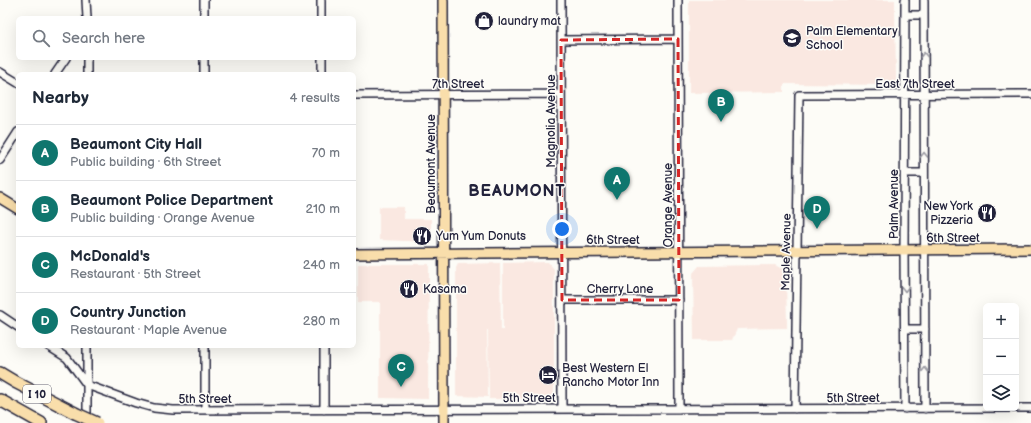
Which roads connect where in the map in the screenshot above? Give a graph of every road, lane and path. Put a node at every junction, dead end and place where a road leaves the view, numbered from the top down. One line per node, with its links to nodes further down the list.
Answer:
1 (86, 0): 11 (street)
2 (204, 0): 12 (street)
3 (321, 0): 13 (street)
4 (443, 0): 31 (main road, Beaumont Avenue)
5 (561, 0): 15 (street, Magnolia Avenue)
6 (678, 0): 14 (street, Orange Avenue)
7 (905, 0): 9 (street, Palm Avenue)
8 (924, 0): 10 (street)
9 (905, 15): 10 (street); 27 (street, Palm Avenue)
10 (924, 15): 28 (street, one-way to 10)
11 (86, 16)
12 (204, 16)
13 (322, 16)
14 (678, 39): 15 (street); 44 (street, Orange Avenue)
15 (561, 40): 26 (street, Magnolia Avenue)
16 (65, 60): 21 (street)
17 (87, 60): 22 (street)
18 (204, 60): 23 (street)
19 (322, 60): 24 (street)
20 (0, 72): 25 (street)
21 (56, 72)
22 (87, 72)
23 (204, 72)
24 (322, 72)
25 (16, 83)
26 (562, 94): 31 (street, 7th Street); 43 (street, Magnolia Avenue)
27 (905, 94): 28 (street, East 7th Street); 32 (street, East 7th Street); 35 (street, Palm Avenue)
28 (924, 94): 29 (street, East 7th Street); 36 (street, one-way to 28)
29 (1031, 94)
30 (356, 95): 31 (street, 7th Street)
31 (443, 95): 46 (main road, Beaumont Avenue)
32 (799, 95): 42 (street, Maple Avenue)
33 (16, 135): 34 (street)
34 (0, 160)
35 (905, 173): 36 (street); 39 (street, Palm Avenue)
36 (924, 173): 40 (street)
37 (0, 198): 38 (main road)
38 (16, 208)
39 (904, 250): 40 (main road, 6th Street); 42 (main road, 6th Street); 51 (street, Palm Avenue, one-way to 51)
40 (925, 250): 41 (main road, 6th Street); 52 (street)
41 (1031, 250)
42 (797, 251): 44 (main road, 6th Street); 63 (street, Maple Avenue)
43 (562, 252): 44 (main road, 6th Street); 46 (main road, 6th Street); 47 (street, Magnolia Avenue)
44 (679, 252): 48 (street, Orange Avenue)
45 (356, 254): 46 (main road, 6th Street)
46 (443, 254): 68 (main road, Beaumont Avenue)
47 (562, 300): 48 (street, Cherry Lane); 61 (street, Magnolia Avenue)
48 (679, 300): 62 (street, Orange Avenue)
49 (0, 315): 50 (street)
50 (16, 326)
51 (905, 329): 52 (street); 64 (street, Palm Avenue)
52 (925, 329): 65 (street, one-way to 52)
53 (51, 348): 58 (street)
54 (87, 348): 58 (street)
55 (205, 348): 66 (street)
56 (324, 348): 67 (street)
57 (0, 373): 71 (highway, I 10, bridge)
58 (87, 385): 66 (street, 5th Street); 70 (street)
59 (0, 400): 69 (highway, I 10)
60 (1031, 408): 65 (street, 5th Street)
61 (562, 409): 62 (street, 5th Street); 68 (street, 5th Street)
62 (679, 409): 63 (street, 5th Street)
63 (795, 409): 64 (street, 5th Street)
64 (905, 409): 65 (street, 5th Street)
65 (925, 409)
66 (205, 410): 67 (street, 5th Street)
67 (324, 410): 68 (street, 5th Street)
68 (444, 410): 72 (main road, Beaumont Avenue)
69 (41, 423)
70 (87, 423)
71 (97, 423)
72 (444, 423)

